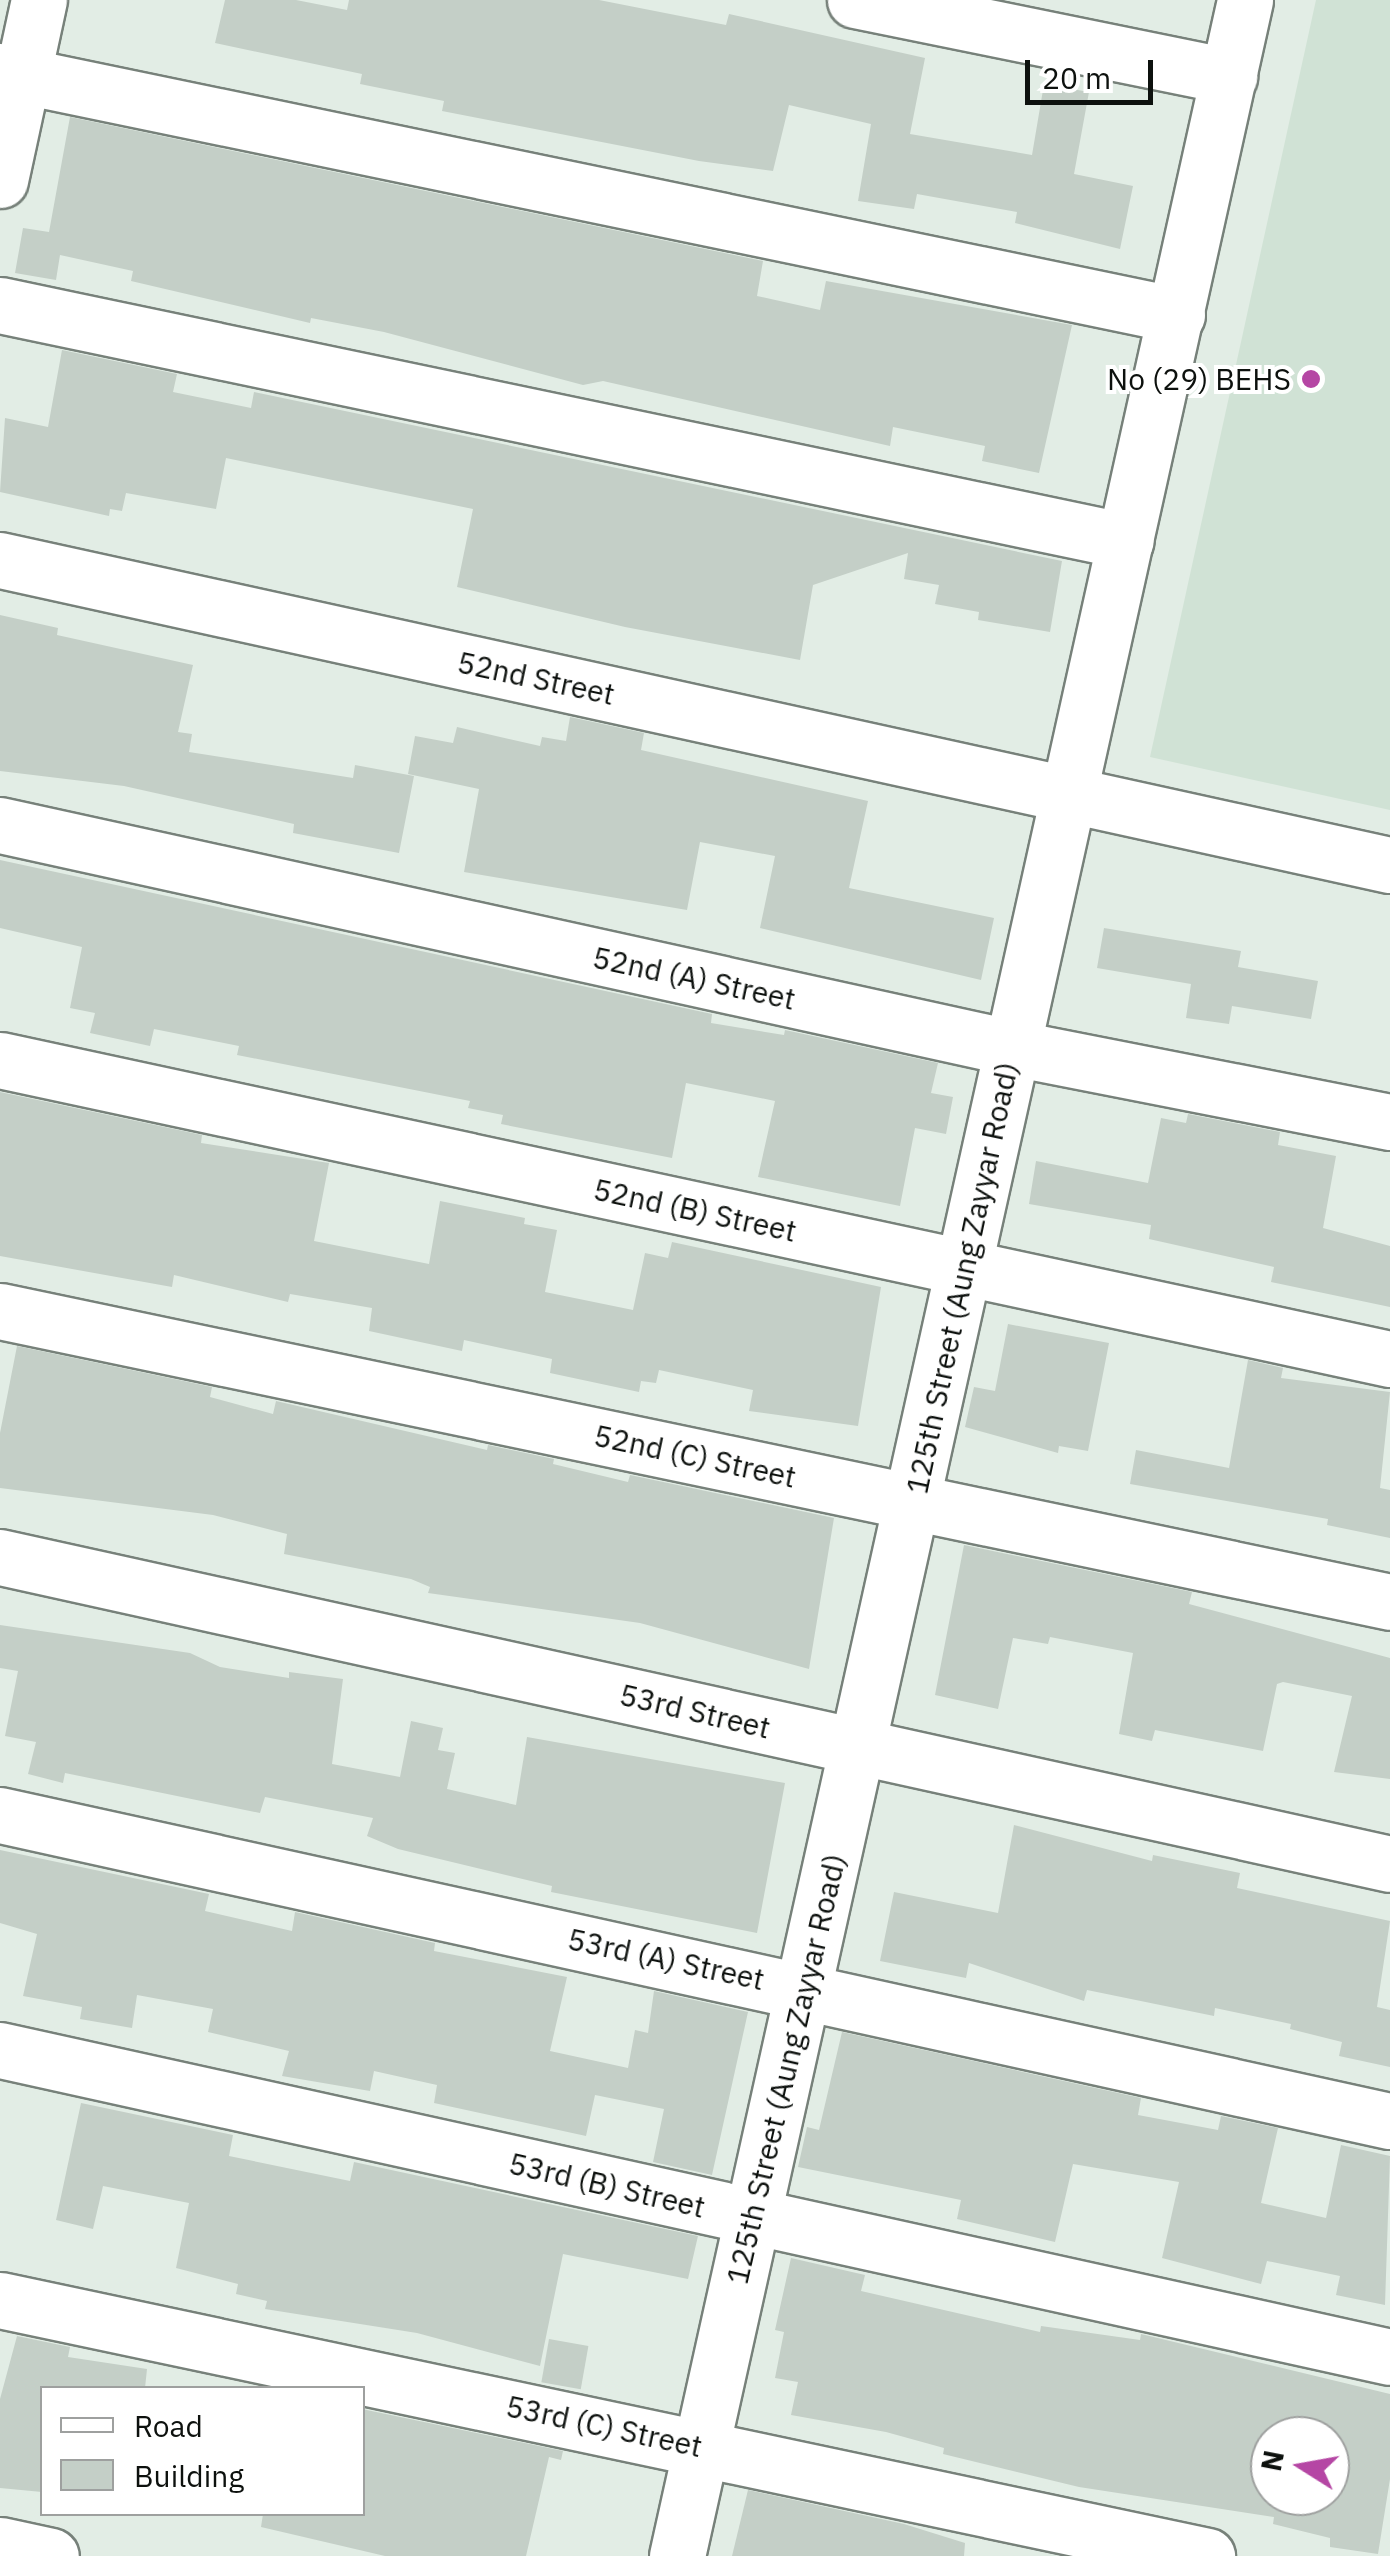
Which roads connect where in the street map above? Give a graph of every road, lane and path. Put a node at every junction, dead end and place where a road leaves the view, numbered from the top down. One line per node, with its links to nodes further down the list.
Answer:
1 (39, 0): 4 (street)
2 (855, 0): 5 (street)
3 (1245, 0): 5 (street, 125th Street (Aung Zayyar Road))
4 (11, 73): 6 (street); 8 (street)
5 (1230, 76): 8 (street, 125th Street (Aung Zayyar Road))
6 (0, 180)
7 (0, 305): 9 (street)
8 (1176, 314): 9 (street, 125th Street (Aung Zayyar Road))
9 (1126, 540): 11 (street, 125th Street (Aung Zayyar Road))
10 (0, 560): 11 (street, 52nd Street)
11 (1072, 795): 13 (street, 52nd Street); 14 (street, 125th Street (Aung Zayyar Road))
12 (0, 825): 14 (street, 52nd (A) Street)
13 (1390, 865)
14 (1013, 1048): 16 (street, 52nd (A) Street); 17 (street, 125th Street (Aung Zayyar Road))
15 (0, 1060): 17 (street, 52nd (B) Street)
16 (1390, 1122)
17 (964, 1268): 19 (street, 52nd (B) Street); 20 (street, 125th Street (Aung Zayyar Road))
18 (0, 1311): 20 (street, 52nd (C) Street)
19 (1390, 1359)
20 (912, 1501): 22 (street, 52nd (C) Street); 23 (street, 125th Street (Aung Zayyar Road))
21 (0, 1557): 23 (street, 53rd Street)
22 (1390, 1602)
23 (858, 1748): 25 (street, 53rd Street); 26 (street, 125th Street (Aung Zayyar Road))
24 (0, 1815): 26 (street, 53rd (A) Street)
25 (1390, 1864)
26 (804, 1988): 28 (street, 53rd (A) Street); 29 (street, 125th Street (Aung Zayyar Road))
27 (0, 2050): 29 (street, 53rd (B) Street)
28 (1390, 2121)
29 (753, 2217): 31 (street, 53rd (B) Street); 32 (street, 125th Street (Aung Zayyar Road))
30 (0, 2300): 32 (street, 53rd (C) Street)
31 (1390, 2357)
32 (702, 2446): 35 (street, 125th Street (Aung Zayyar Road)); 36 (street, 53rd (C) Street)
33 (0, 2545): 34 (street)
34 (51, 2556)
35 (677, 2556)
36 (1207, 2556)

